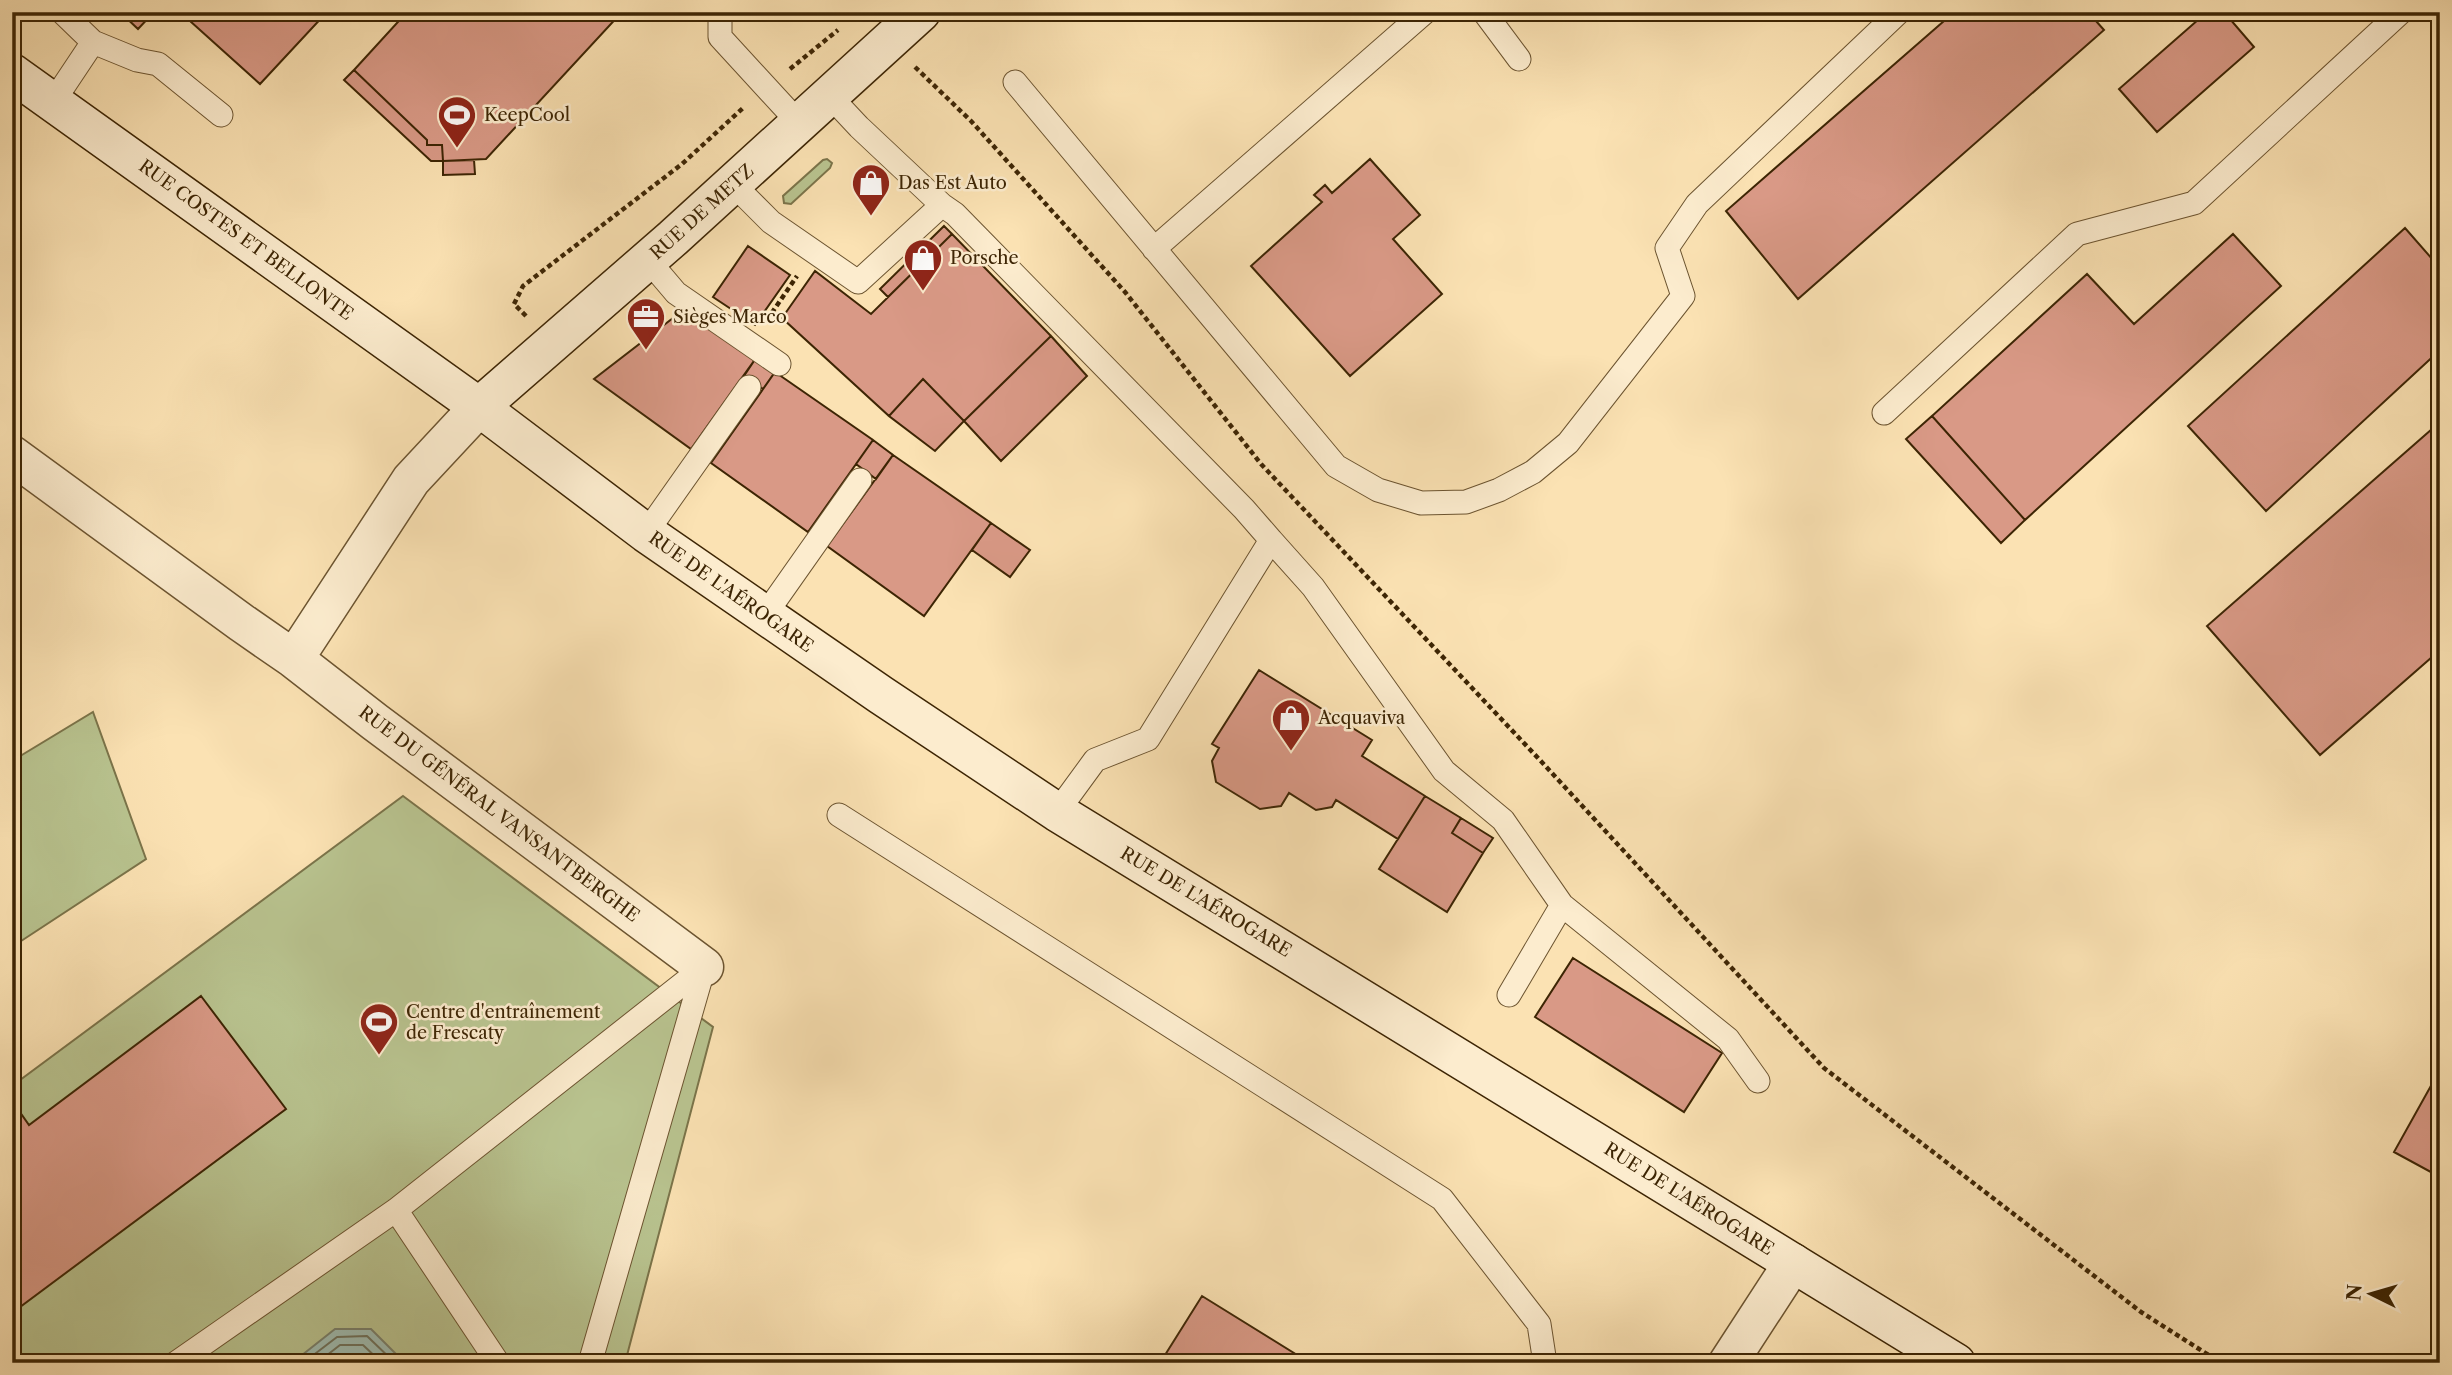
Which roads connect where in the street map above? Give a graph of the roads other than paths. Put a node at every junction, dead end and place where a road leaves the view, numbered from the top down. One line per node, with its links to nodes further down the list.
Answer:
1 (62, 12): 8 (lane)
2 (720, 12): 15 (lane)
3 (921, 12): 12 (main road, RUE DE METZ)
4 (1425, 12): 18 (lane)
5 (1484, 12): 9 (lane)
6 (1899, 12): 18 (lane)
7 (2401, 12): 23 (lane)
8 (93, 42): 13 (lane); 14 (lane)
9 (1519, 59)
10 (12, 73): 13 (main road, RUE COSTES ET BELLONTE)
11 (1015, 82): 18 (lane)
12 (830, 95): 15 (main road, RUE DE METZ); 17 (lane)
13 (53, 102): 22 (main road, RUE COSTES ET BELLONTE)
14 (221, 115)
15 (799, 123): 16 (main road, RUE DE METZ)
16 (733, 184): 17 (lane); 19 (main road, RUE DE METZ)
17 (942, 205): 27 (lane)
18 (1154, 248)
19 (648, 260): 20 (lane); 22 (main road, RUE DE METZ)
20 (779, 364)
21 (749, 387): 26 (lane)
22 (479, 407): 26 (main road, RUE DE L'AÉROGARE); 29 (main road)
23 (1884, 413)
24 (12, 455): 29 (main road, RUE DU GÉNÉRAL VANSANTBERGHE)
25 (860, 480): 28 (lane)
26 (646, 533): 28 (main road, RUE DE L'AÉROGARE)
27 (1270, 540): 30 (lane); 32 (lane)
28 (765, 615): 30 (main road, RUE DE L'AÉROGARE)
29 (294, 659): 33 (main road, RUE DU GÉNÉRAL VANSANTBERGHE)
30 (1058, 812): 37 (main road, RUE DE L'AÉROGARE)
31 (839, 815): 41 (lane)
32 (1562, 905): 34 (lane); 35 (lane)
33 (704, 967): 36 (lane); 40 (lane)
34 (1509, 995)
35 (1758, 1081)
36 (396, 1210): 38 (lane); 39 (lane)
37 (1793, 1263): 42 (main road); 43 (main road, RUE DE L'AÉROGARE)
38 (176, 1363)
39 (498, 1363)
40 (590, 1363)
41 (1545, 1363)
42 (1728, 1363)
43 (1956, 1363)

